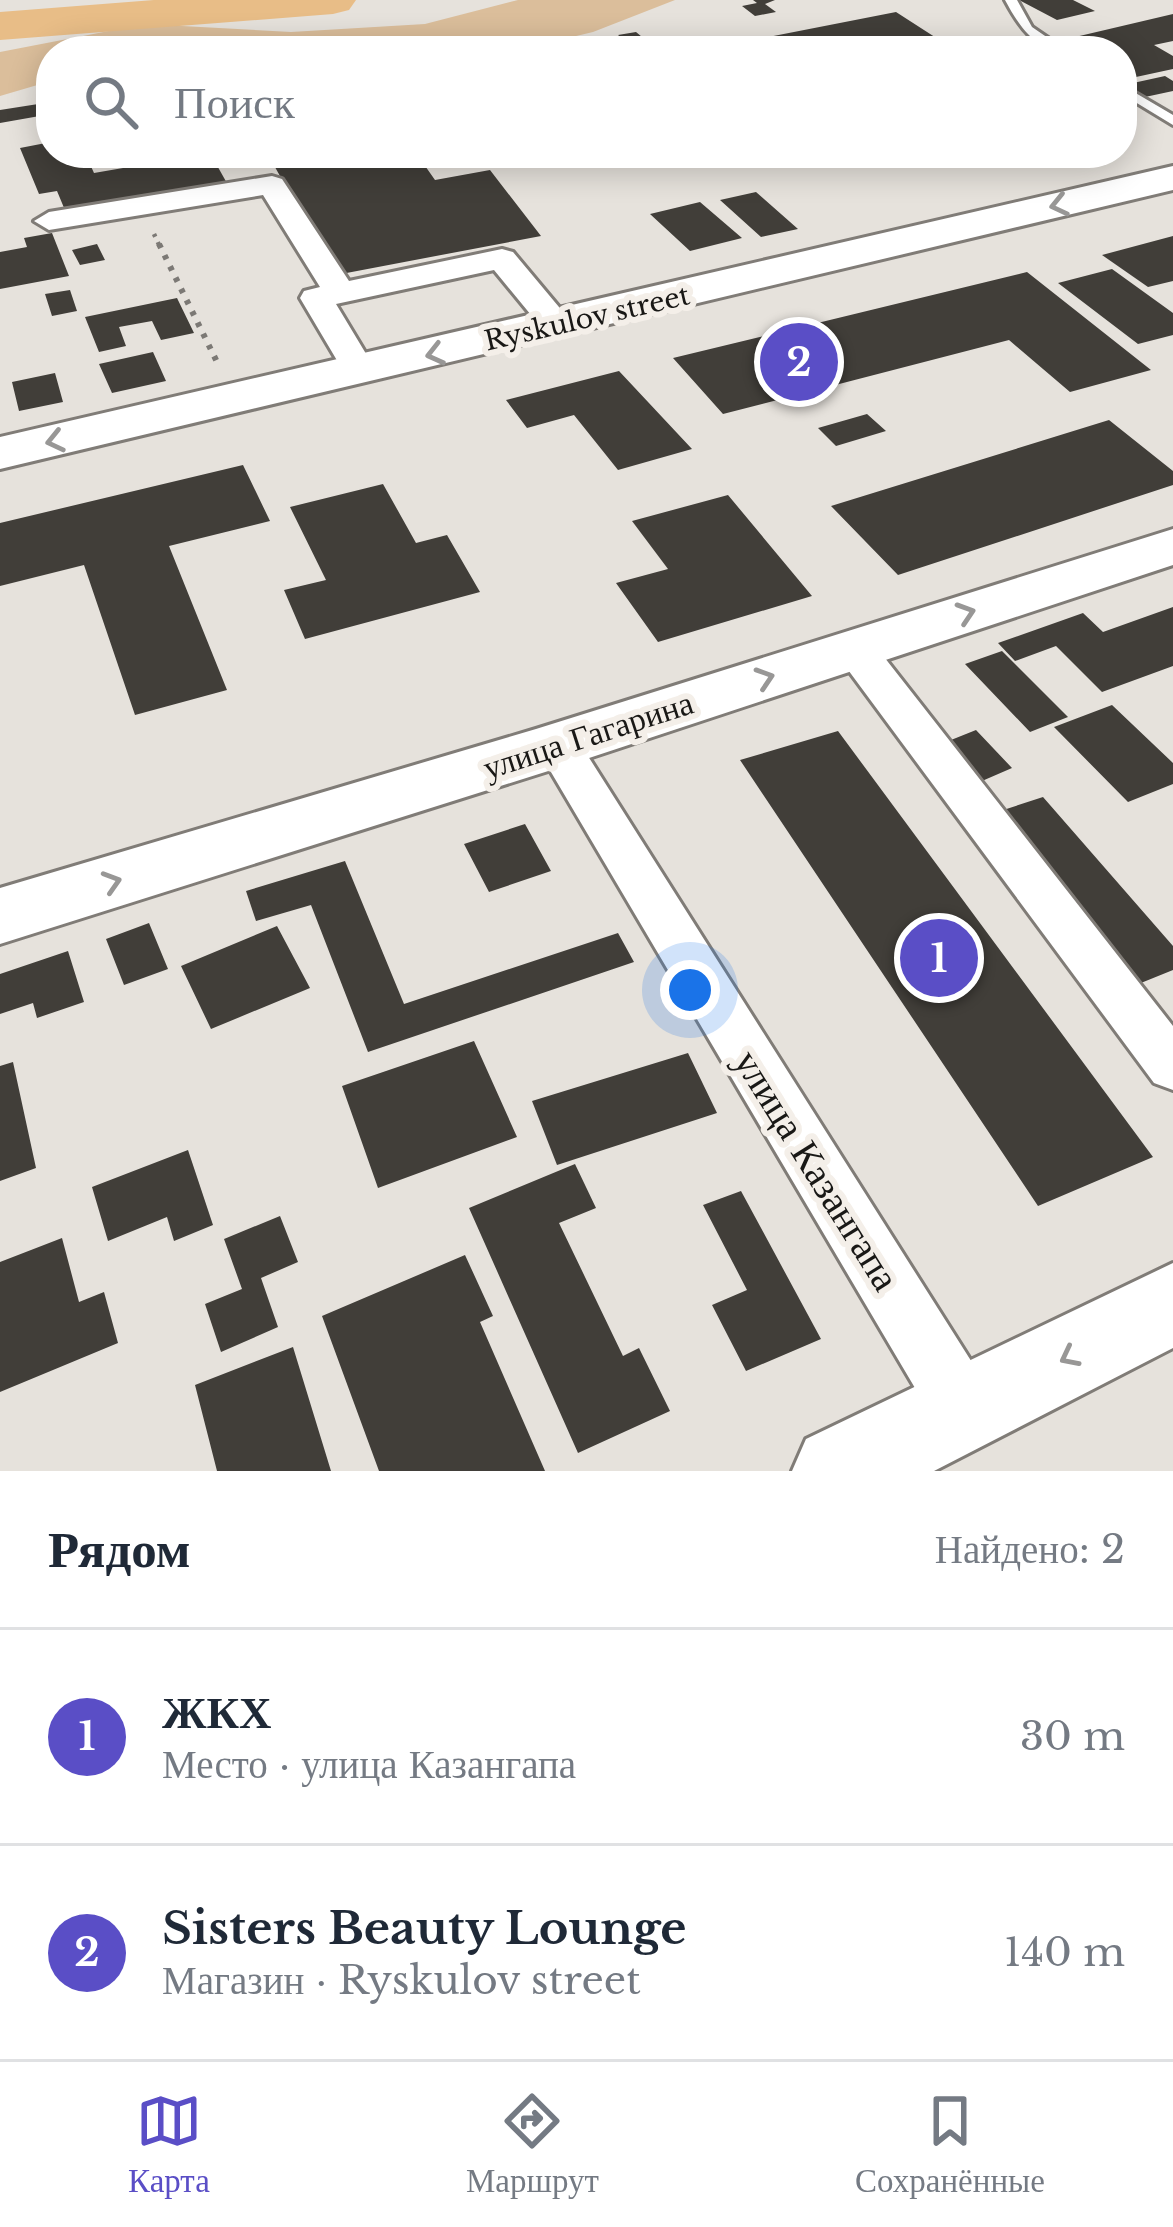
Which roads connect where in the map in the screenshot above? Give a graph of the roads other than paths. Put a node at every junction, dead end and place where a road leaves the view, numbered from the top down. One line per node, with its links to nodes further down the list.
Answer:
1 (1011, 0): 2 (lane)
2 (1038, 36)
3 (1137, 98): 4 (lane)
4 (1173, 121)
5 (1173, 178): 8 (main road, Ryskulov street, one-way to 8)
6 (49, 221): 7 (street)
7 (340, 293): 8 (street); 9 (street)
8 (557, 325): 9 (main road, Ryskulov street, one-way to 9)
9 (360, 372): 10 (main road, Ryskulov street, one-way to 10)
10 (0, 453)
11 (1168, 554): 12 (main road, улица Гагарина, one-way to 11)
12 (855, 649): 13 (main road, улица Гагарина, one-way to 12); 15 (street)
13 (559, 746): 14 (main road, улица Гагарина, one-way to 13); 17 (street, улица Казангапа)
14 (0, 916)
15 (1173, 1067)
16 (1173, 1304): 17 (main road, one-way to 17)
17 (964, 1409): 18 (main road)
18 (838, 1471)

